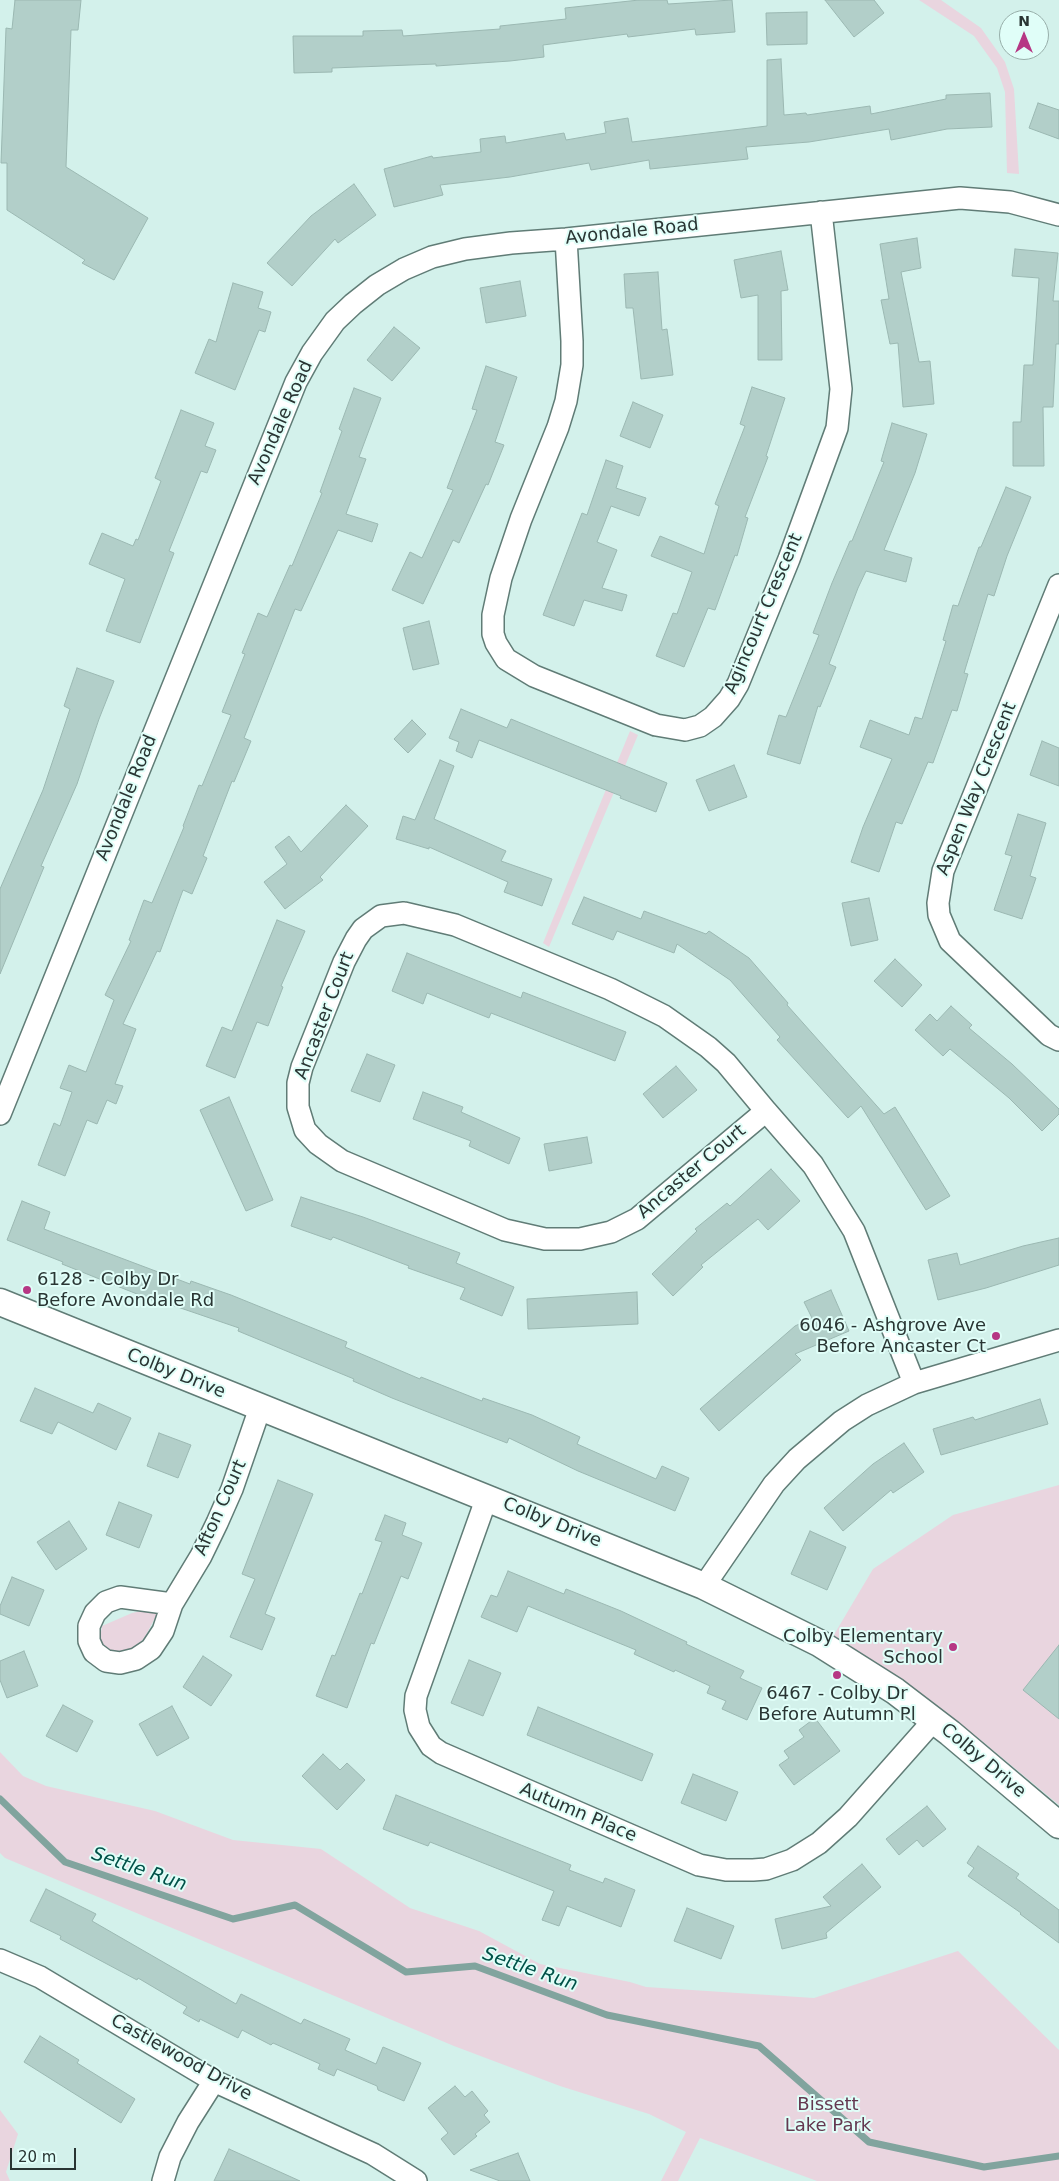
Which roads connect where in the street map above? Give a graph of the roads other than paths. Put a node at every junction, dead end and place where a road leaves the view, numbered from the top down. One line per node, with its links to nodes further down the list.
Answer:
1 (821, 212): 2 (street, Avondale Road); 3 (street, Avondale Road); 3 (street, Agincourt Crescent)
2 (1059, 215)
3 (566, 239): 7 (street, Avondale Road)
4 (1059, 585): 5 (street, Aspen Way Crescent)
5 (1059, 1040)
6 (766, 1111): 6 (street, Ancaster Court); 10 (street, Ancaster Court)
7 (0, 1114)
8 (0, 1302): 11 (street, Colby Drive)
9 (1059, 1340): 10 (street)
10 (914, 1383): 13 (street)
11 (260, 1408): 12 (street, Colby Drive); 14 (street, Afton Court)
12 (487, 1497): 13 (street, Colby Drive); 15 (street, Autumn Place)
13 (704, 1586): 15 (street, Colby Drive)
14 (172, 1604)
15 (934, 1720): 16 (street, Colby Drive)
16 (1059, 1825)
17 (0, 1960): 18 (street, Castlewood Drive)
18 (214, 2081): 19 (street); 20 (street, Castlewood Drive)
19 (163, 2181)
20 (416, 2181)

